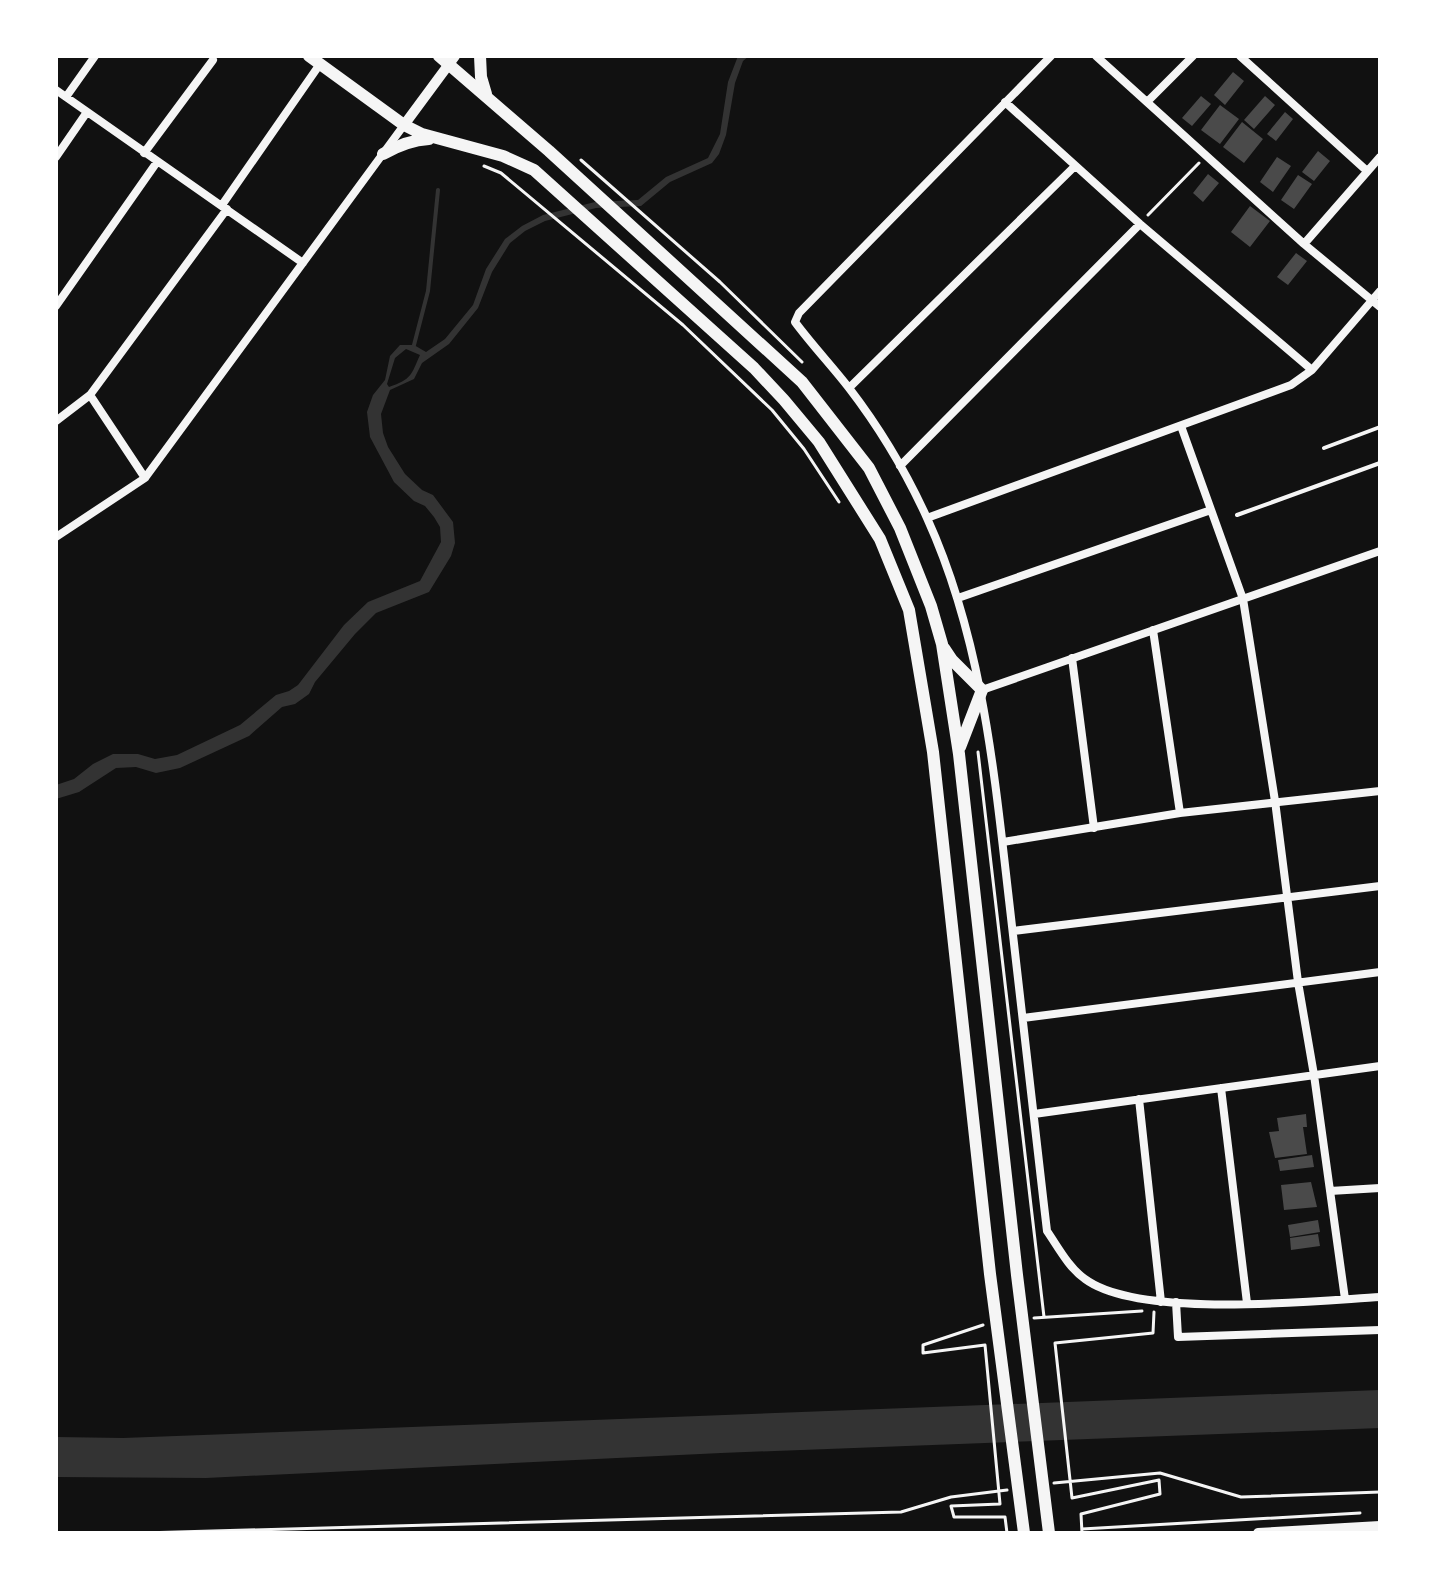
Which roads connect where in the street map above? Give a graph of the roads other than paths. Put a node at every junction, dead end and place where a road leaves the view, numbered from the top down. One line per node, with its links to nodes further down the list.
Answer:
1 (95, 56): 11 (street)
2 (480, 56): 12 (main road)
3 (1051, 56): 14 (street)
4 (1096, 56): 13 (street)
5 (1193, 56): 13 (street)
6 (1240, 56): 24 (street)
7 (448, 59): 12 (main road); 16 (street)
8 (213, 60): 18 (street)
9 (314, 60): 16 (main road); 25 (street)
10 (56, 90): 11 (street)
11 (66, 97): 15 (street)
12 (490, 100): 51 (main road)
13 (1148, 101): 27 (street)
14 (1005, 102): 23 (street); 34 (street)
15 (87, 112): 18 (street); 20 (street)
16 (404, 125): 17 (main road); 19 (street)
17 (440, 139): 19 (main road); 80 (main road)
18 (144, 153): 22 (street)
19 (383, 154): 28 (street)
20 (56, 157)
21 (1380, 157): 24 (street)
22 (157, 162): 25 (street); 31 (street)
23 (1074, 167): 26 (street); 34 (street)
24 (1367, 171): 27 (street)
25 (224, 207): 28 (street); 35 (street)
26 (1140, 224): 33 (street); 41 (street)
27 (1304, 244): 30 (street)
28 (303, 263): 42 (street)
29 (1380, 291): 30 (street)
30 (1372, 300): 32 (street); 33 (street)
31 (56, 306)
32 (1380, 307)
33 (1312, 370): 37 (street)
34 (849, 388): 41 (street)
35 (90, 395): 36 (street); 42 (street)
36 (56, 421)
37 (1181, 426): 43 (street); 45 (street)
38 (1380, 427): 39 (lane)
39 (1324, 448)
40 (1380, 463): 44 (lane)
41 (900, 466): 45 (street)
42 (145, 478): 46 (street)
43 (1211, 510): 48 (street); 49 (street)
44 (1237, 515)
45 (927, 518): 48 (street)
46 (56, 537)
47 (1380, 551): 49 (street)
48 (958, 598): 53 (street)
49 (1243, 599): 50 (street); 56 (street)
50 (1153, 630): 52 (street); 57 (street)
51 (942, 644): 53 (main road); 54 (main road)
52 (1072, 658): 53 (street); 58 (street)
53 (982, 690): 54 (main road); 59 (street)
54 (959, 754): 81 (main road)
55 (1380, 791): 56 (street)
56 (1275, 801): 57 (street); 61 (street)
57 (1180, 813): 58 (street)
58 (1094, 828): 59 (street)
59 (1003, 842): 62 (street)
60 (1380, 886): 61 (street)
61 (1288, 897): 62 (street); 64 (street)
62 (1013, 931): 65 (street)
63 (1380, 972): 64 (street)
64 (1298, 982): 65 (street); 67 (street)
65 (1023, 1018): 70 (street)
66 (1380, 1066): 67 (street)
67 (1314, 1075): 68 (street); 72 (street)
68 (1221, 1088): 69 (street); 77 (street)
69 (1139, 1099): 70 (street); 75 (street)
70 (1034, 1114): 75 (street)
71 (1380, 1188): 72 (street)
72 (1330, 1191): 74 (street)
73 (1380, 1297): 74 (street)
74 (1345, 1299): 77 (street)
75 (1158, 1301): 76 (street)
76 (1176, 1302): 77 (street); 78 (street)
77 (1247, 1303)
78 (1380, 1330)
79 (1380, 1526): 82 (street)
80 (1024, 1533)
81 (1049, 1533)
82 (1258, 1533)

